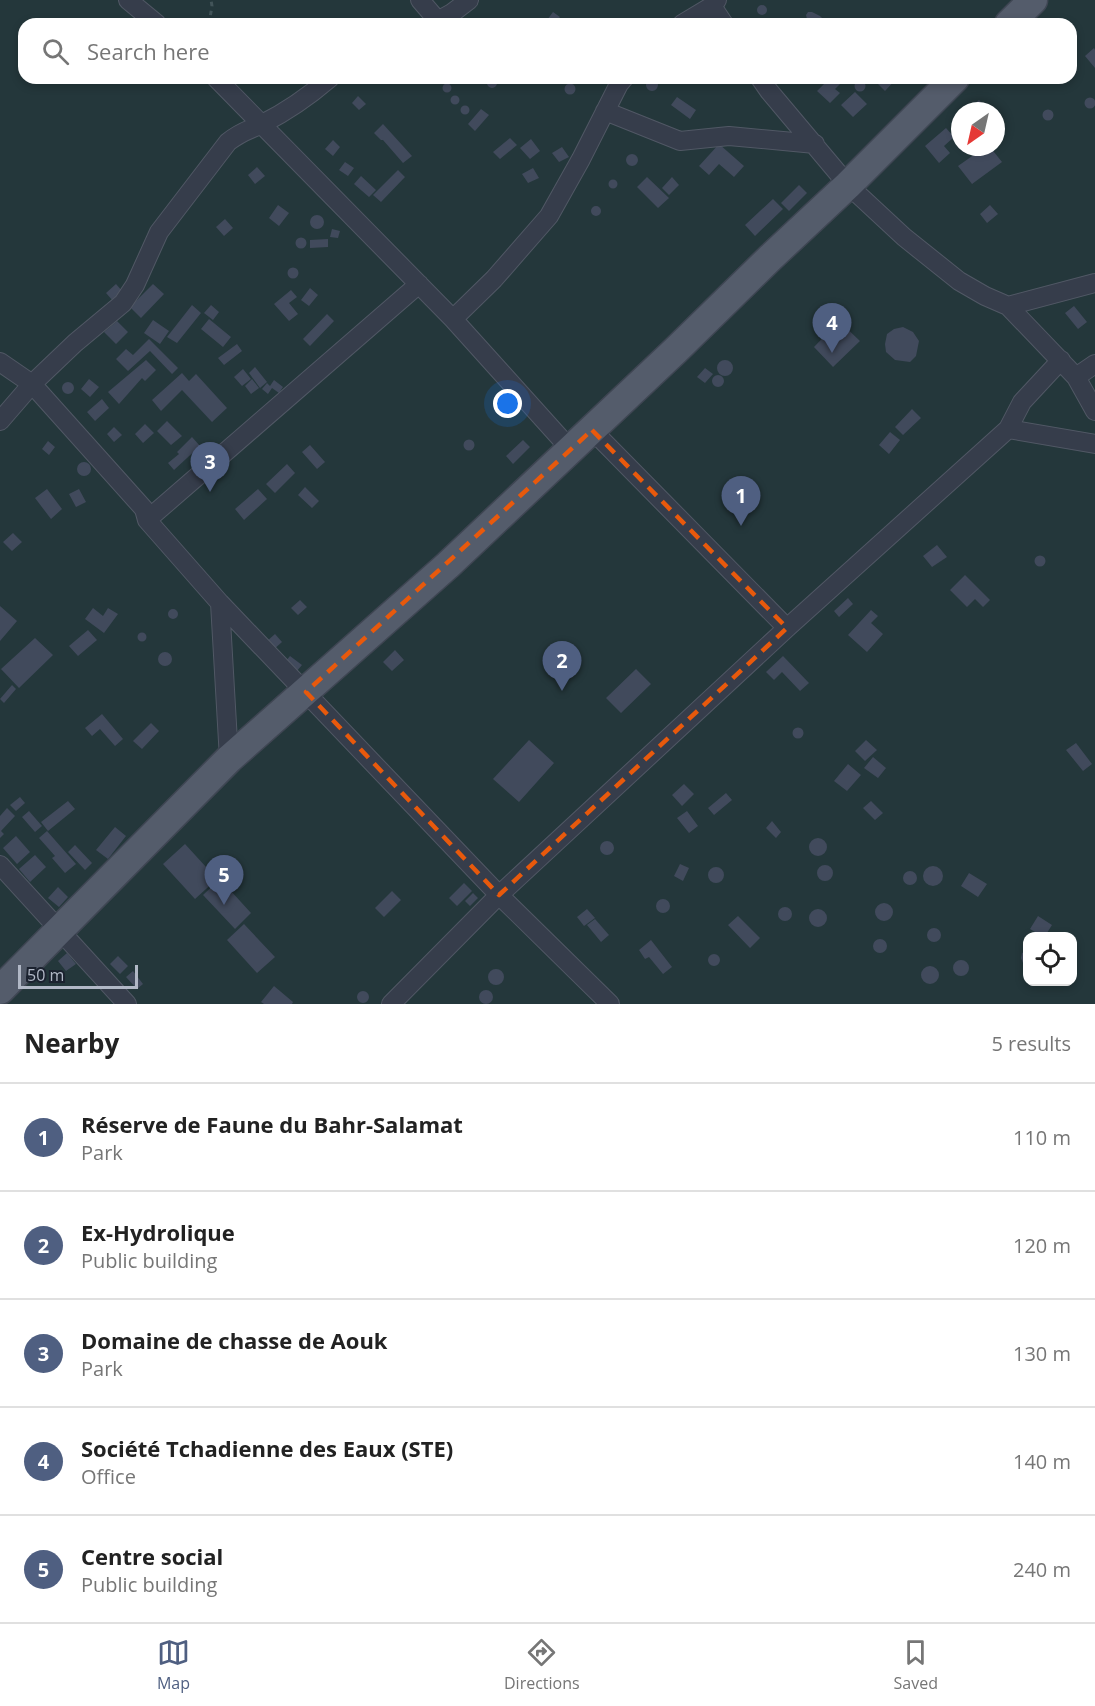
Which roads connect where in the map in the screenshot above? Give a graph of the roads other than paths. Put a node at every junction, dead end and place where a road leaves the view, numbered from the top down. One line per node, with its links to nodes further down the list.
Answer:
1 (128, 0): 6 (street)
2 (420, 0): 7 (street)
3 (469, 0): 8 (street)
4 (1033, 0): 11 (main road)
5 (715, 3): 9 (street); 10 (street)
6 (150, 18)
7 (432, 18)
8 (441, 18)
9 (691, 18)
10 (721, 18)
11 (1015, 18)
12 (222, 84): 18 (street)
13 (323, 84): 18 (street)
14 (619, 84): 17 (street)
15 (764, 84): 19 (street)
16 (949, 84): 20 (main road)
17 (605, 111): 19 (street); 24 (street)
18 (261, 124): 22 (street); 29 (street)
19 (815, 144): 20 (street)
20 (848, 184): 23 (street); 33 (main road)
21 (1095, 283): 23 (street)
22 (419, 284): 24 (street); 36 (street)
23 (1008, 306): 25 (street)
24 (453, 319): 35 (street)
25 (1061, 360): 28 (street); 32 (street)
26 (0, 362): 29 (street)
27 (1095, 364): 28 (street)
28 (1076, 377): 30 (street)
29 (32, 384): 31 (street); 36 (street)
30 (1095, 411)
31 (0, 421)
32 (1008, 429): 34 (street); 38 (street)
33 (592, 430): 35 (main road); 38 (street)
34 (1095, 444)
35 (571, 450): 39 (main road)
36 (147, 520): 37 (street)
37 (220, 603): 39 (street); 40 (street)
38 (787, 628): 42 (street)
39 (306, 692): 40 (main road); 42 (street)
40 (229, 759): 43 (main road)
41 (0, 865): 43 (street)
42 (499, 895): 46 (street); 47 (street)
43 (59, 931): 44 (main road); 45 (street)
44 (0, 990)
45 (127, 1004)
46 (391, 1004)
47 (610, 1004)

